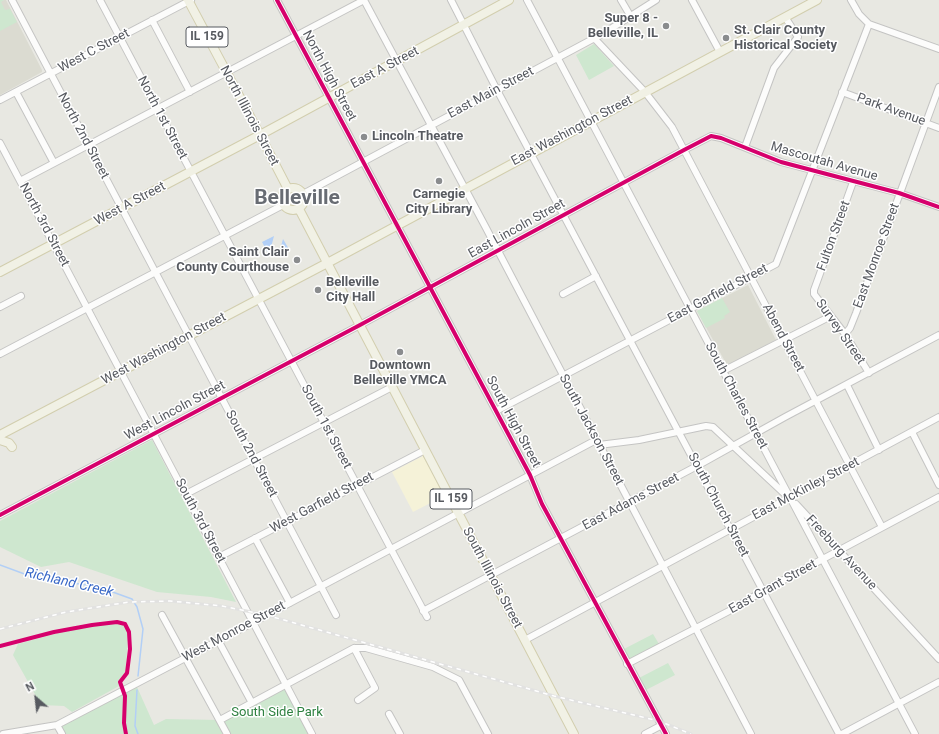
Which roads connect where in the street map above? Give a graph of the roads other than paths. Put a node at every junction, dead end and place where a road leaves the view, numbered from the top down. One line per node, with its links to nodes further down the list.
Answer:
1 (13, 0): 27 (street, North 2nd Street)
2 (100, 0): 20 (street, North 1st Street)
3 (277, 0): 19 (street, North High Street)
4 (364, 0): 19 (street); 25 (street, South Jackson Street)
5 (450, 0): 18 (street, South Church Street)
6 (509, 0): 18 (main road, East A Street)
7 (527, 0): 24 (street, South Charles Street)
8 (621, 0): 14 (street)
9 (656, 0): 14 (street, East Main Street)
10 (692, 0): 23 (street)
11 (817, 0): 15 (main road, East Washington Street)
12 (851, 0): 17 (street)
13 (189, 1): 16 (street, West C Street); 26 (main road, North Illinois Street / IL 159)
14 (630, 16): 21 (street, East Main Street)
15 (785, 17): 23 (main road, East Washington Street); 44 (street)
16 (152, 20): 20 (street, West C Street); 31 (street)
17 (869, 24): 22 (street); 33 (street, East Garfield Street)
18 (463, 25): 25 (main road, East A Street); 29 (street, South Church Street)
19 (296, 36): 26 (street); 34 (street, North High Street)
20 (119, 37): 27 (street, West C Street); 36 (street, North 1st Street)
21 (594, 38): 24 (street, East Main Street); 32 (street)
22 (939, 49)
23 (720, 52): 32 (main road, East Washington Street)
24 (558, 57): 29 (street, East Main Street); 37 (street, South Charles Street)
25 (397, 61): 34 (main road, East A Street); 39 (street, South Jackson Street)
26 (227, 73): 31 (street); 41 (main road, North Illinois Street / IL 159)
27 (50, 74): 30 (street, West C Street); 43 (street, North 2nd Street)
28 (939, 86): 38 (street, East Monroe Street)
29 (497, 90): 39 (street, East Main Street); 46 (street, South Church Street)
30 (16, 92): 35 (street, West C Street); 48 (street)
31 (190, 92): 36 (street)
32 (645, 92): 37 (main road, East Washington Street); 45 (street)
33 (842, 92): 38 (street, Park Avenue); 49 (street, East Garfield Street)
34 (329, 98): 41 (main road, East A Street); 47 (street, North High Street)
35 (0, 100)
36 (158, 109): 43 (street); 50 (street, North 1st Street)
37 (592, 121): 46 (main road, East Washington Street); 52 (street, South Charles Street)
38 (926, 123): 40 (street, Park Avenue); 56 (street, East Monroe Street)
39 (431, 126): 47 (street, East Main Street); 55 (street, South Jackson Street)
40 (939, 128)
41 (260, 136): 50 (main road, West A Street); 54 (main road, North Illinois Street / IL 159)
42 (0, 143): 51 (street, North 3rd Street)
43 (89, 145): 48 (street); 60 (street, North 2nd Street)
44 (745, 147): 45 (street, Mascoutah Avenue); 49 (street, Mascoutah Avenue)
45 (684, 150): 52 (street, East Lincoln Street); 71 (street, Abend Street)
46 (531, 154): 55 (main road, East Washington Street); 62 (street, South Church Street)
47 (363, 162): 57 (street, East Main Street); 63 (street, South High Street)
48 (54, 163): 51 (street)
49 (812, 171): 53 (street, Mascoutah Avenue); 71 (street, East Garfield Street)
50 (190, 172): 60 (main road, West A Street); 64 (street, North 1st Street)
51 (20, 181): 65 (street, North 3rd Street)
52 (624, 182): 62 (street, East Lincoln Street); 79 (street, South Charles Street)
53 (853, 182): 56 (street, Mascoutah Avenue); 73 (street, Fulton Street)
54 (288, 189): 57 (main road); 58 (main road)
55 (465, 189): 63 (main road, East Washington Street); 66 (street, South Jackson Street)
56 (899, 193): 59 (street, Mascoutah Avenue); 82 (street, East Monroe Street)
57 (303, 194): 61 (main road)
58 (283, 205): 61 (main road); 64 (street)
59 (939, 207)
60 (121, 208): 65 (main road, West A Street); 69 (street, North 2nd Street)
61 (299, 209): 67 (main road, South Illinois Street / IL 159)
62 (563, 215): 66 (street, East Lincoln Street); 70 (street, South Church Street)
63 (398, 225): 67 (main road, East Washington Street); 72 (street, South High Street)
64 (224, 236): 69 (street); 76 (street, South 1st Street)
65 (54, 244): 68 (main road, West A Street); 78 (street, North 3rd Street)
66 (498, 252): 72 (street, East Lincoln Street); 92 (street, South Jackson Street)
67 (327, 263): 76 (main road, West Washington Street); 81 (main road, South Illinois Street / IL 159)
68 (0, 272)
69 (155, 272): 78 (street); 84 (street, South 2nd Street)
70 (596, 276): 74 (street); 85 (street, South Church Street)
71 (751, 277): 79 (street, East Garfield Street); 86 (street, Abend Street)
72 (431, 287): 81 (street, East Lincoln Street); 97 (street, South High Street)
73 (814, 290): 80 (street, Survey Street)
74 (563, 294)
75 (21, 296): 77 (street)
76 (258, 299): 84 (main road, West Washington Street); 88 (street, South 1st Street)
77 (0, 307)
78 (87, 308): 87 (street); 90 (street, South 3rd Street)
79 (690, 309): 85 (street, East Garfield Street); 89 (street, South Charles Street)
80 (831, 316): 82 (street, Survey Street); 86 (street)
81 (360, 325): 88 (street, West Lincoln Street); 94 (main road, South Illinois Street / IL 159)
82 (845, 334): 91 (street, Survey Street)
83 (938, 335): 91 (street, East Adams Street)
84 (189, 336): 90 (main road, West Washington Street); 95 (street, South 2nd Street)
85 (630, 340): 92 (street, East Garfield Street); 100 (street, South Church Street)
86 (784, 340): 89 (street); 96 (street, Abend Street)
87 (0, 354)
88 (291, 361): 95 (street, West Lincoln Street); 99 (street, South 1st Street)
89 (723, 371): 103 (street, South Charles Street)
90 (121, 372): 102 (street, South 3rd Street); 104 (main road, West Washington Street)
91 (869, 373): 93 (street, East Adams Street)
92 (563, 376): 97 (street, East Garfield Street); 106 (street, South Jackson Street)
93 (847, 385): 96 (street, East Adams Street); 110 (street)
94 (392, 387): 99 (street); 109 (main road, South Illinois Street / IL 159)
95 (222, 398): 102 (street, West Lincoln Street); 111 (street, South 2nd Street)
96 (816, 401): 103 (street, East Adams Street); 112 (street, Abend Street)
97 (496, 411): 114 (street, South High Street)
98 (939, 417): 101 (street, East McKinley Street)
99 (324, 422): 111 (street); 115 (street, South 1st Street)
100 (679, 432): 106 (street); 107 (street, Freeburg Avenue); 113 (street, South Church Street)
101 (912, 432): 110 (street, East McKinley Street); 116 (street)
102 (154, 433): 117 (street, South 3rd Street); 122 (street, West Lincoln Street)
103 (757, 434): 107 (street, East Adams Street); 119 (street, South Charles Street)
104 (0, 435)
105 (0, 440): 108 (main road)
106 (598, 442): 114 (street); 120 (street, South Jackson Street)
107 (734, 446): 113 (street, East Adams Street); 119 (street, Freeburg Avenue)
108 (12, 447)
109 (425, 450): 115 (street, West Garfield Street); 121 (main road, South Illinois Street / IL 159)
110 (879, 450): 112 (street, East McKinley Street)
111 (254, 459): 117 (street); 123 (street, South 2nd Street)
112 (850, 465): 119 (street, East McKinley Street); 124 (street, Abend Street)
113 (697, 466): 120 (street, East Adams Street); 125 (street, South Church Street)
114 (530, 476): 121 (street); 127 (street, South High Street)
115 (356, 485): 123 (street, West Garfield Street); 128 (street, South 1st Street)
116 (939, 485)
117 (186, 494): 130 (street, South 3rd Street)
118 (939, 497): 124 (street, East Grant Street)
119 (790, 498): 125 (street, East McKinley Street); 129 (street, Freeburg Avenue); 131 (street, South Charles Street)
120 (630, 502): 127 (street, East Adams Street); 132 (street, South Jackson Street)
121 (458, 513): 128 (street, West Monroe Street); 133 (main road, South Illinois Street / IL 159)
122 (0, 515)
123 (287, 522): 126 (street, West Garfield Street); 134 (street, South 2nd Street)
124 (882, 527): 129 (street, East Grant Street)
125 (731, 529): 132 (street, East McKinley Street); 135 (street, South Church Street)
126 (255, 538): 130 (street, West Garfield Street); 137 (street)
127 (561, 539): 133 (street, East Adams Street); 136 (street, South High Street)
128 (391, 550): 134 (street, West Monroe Street); 138 (street, South 1st Street)
129 (839, 551): 131 (street, East Grant Street); 148 (street, Freeburg Avenue)
130 (219, 557): 142 (street, South 3rd Street)
131 (823, 559): 135 (street, East Grant Street); 154 (street, South Charles Street)
132 (663, 566): 136 (street, East McKinley Street); 143 (street, South Jackson Street)
133 (491, 575): 138 (street, East Adams Street); 145 (main road, South Illinois Street / IL 159)
134 (321, 586): 137 (street, West Monroe Street); 140 (street, South 2nd Street)
135 (763, 591): 143 (street, East Grant Street); 170 (street, South Church Street)
136 (595, 602): 145 (street, East McKinley Street); 149 (street, South High Street)
137 (290, 603): 142 (street, West Monroe Street)
138 (423, 611): 141 (street, South 1st Street)
139 (162, 615): 147 (street)
140 (336, 615)
141 (427, 617)
142 (254, 622): 144 (street, West Monroe Street); 151 (street, South 3rd Street)
143 (696, 628): 149 (street, East Grant Street); 169 (street, South Jackson Street)
144 (218, 640): 147 (street, West Monroe Street); 153 (street)
145 (525, 640): 166 (main road, South Illinois Street / IL 159)
146 (354, 648): 151 (street); 152 (street); 165 (street)
147 (185, 658): 156 (street); 157 (street, West Monroe Street)
148 (939, 658)
149 (628, 664): 158 (street, South High Street)
150 (939, 682): 154 (street)
151 (287, 685): 153 (street); 163 (street, South 3rd Street)
152 (358, 700)
153 (252, 703): 156 (street)
154 (898, 704): 170 (street); 171 (street, South Charles Street)
155 (389, 714): 164 (street)
156 (220, 720): 162 (street)
157 (57, 725): 159 (street, West Monroe Street); 161 (street)
158 (662, 725): 167 (street); 168 (street, South High Street)
159 (11, 733): 160 (street, West Monroe Street)
160 (3, 734)
161 (62, 734)
162 (227, 734)
163 (312, 734)
164 (400, 734)
165 (488, 734)
166 (574, 734)
167 (645, 734)
168 (666, 734)
169 (751, 734)
170 (841, 734)
171 (915, 734)

